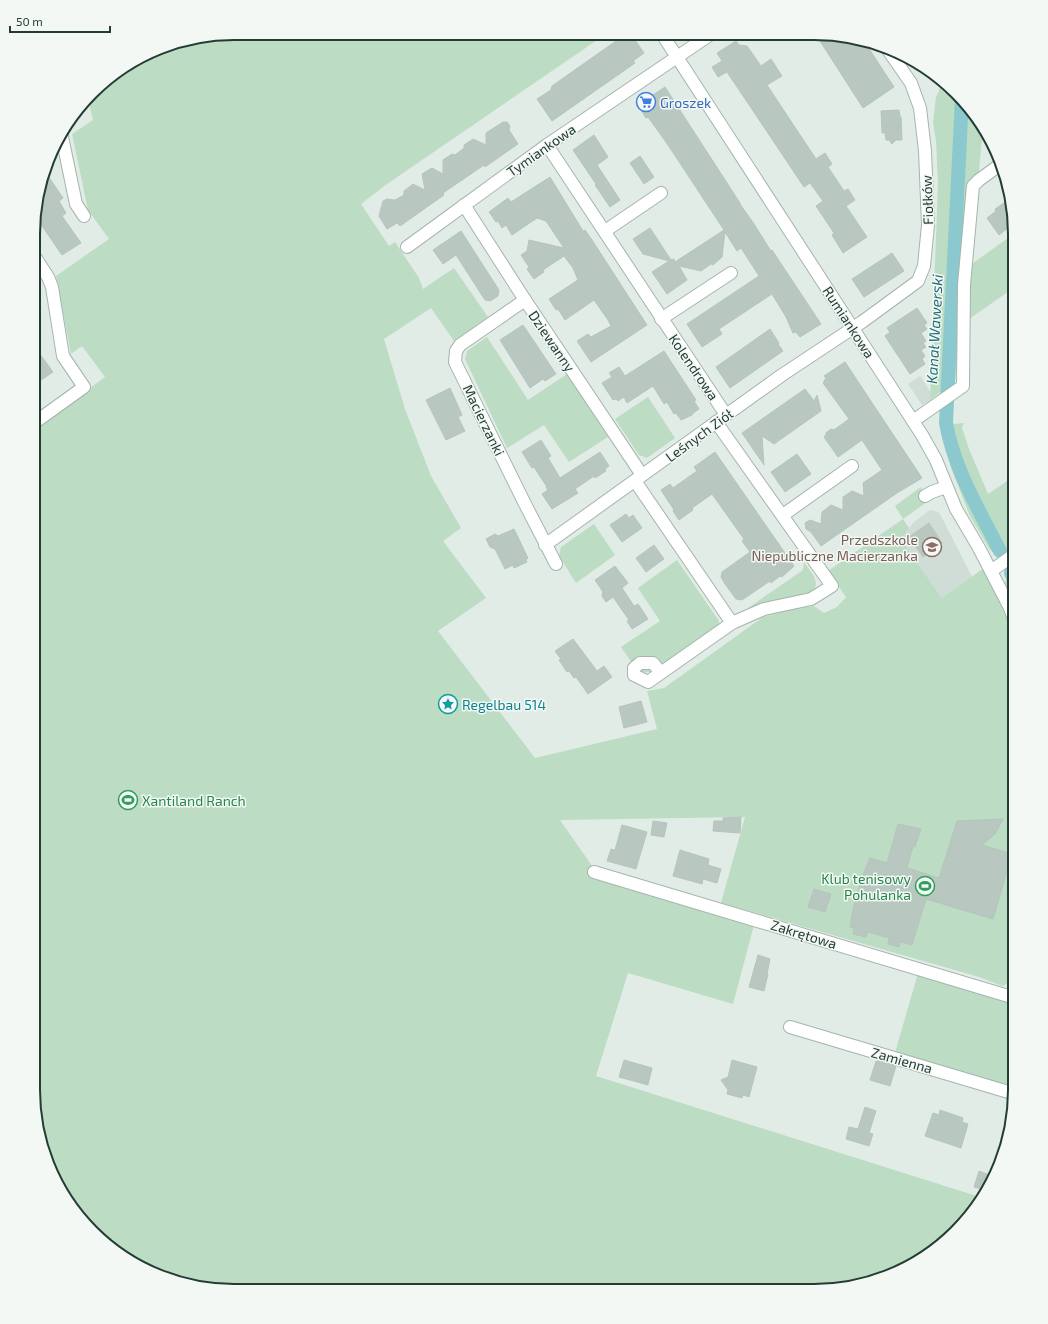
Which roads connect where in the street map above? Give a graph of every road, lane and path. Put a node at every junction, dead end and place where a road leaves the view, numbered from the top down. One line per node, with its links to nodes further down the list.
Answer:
1 (666, 40): 3 (street, Rumiankowa)
2 (703, 40): 3 (street)
3 (677, 57): 6 (street, Tymiankowa); 17 (street, Rumiankowa)
4 (893, 57): 17 (street, Fiołków)
5 (63, 142): 10 (street)
6 (547, 145): 9 (street, Tymiankowa); 11 (street, Kolendrowa)
7 (996, 167): 20 (street)
8 (661, 193): 11 (street)
9 (464, 205): 12 (street, Tymiankowa); 15 (street, Dziewanny)
10 (84, 216)
11 (605, 231): 16 (street, Kolendrowa)
12 (407, 247)
13 (40, 265): 19 (street)
14 (731, 273): 16 (street, Kolendrowa)
15 (524, 300): 22 (street, Dziewanny); 26 (street, Macierzanki)
16 (661, 319): 18 (street, Kolendrowa)
17 (854, 328): 18 (street, Leśnych Ziół); 20 (street, Rumiankowa)
18 (721, 418): 22 (street, Leśnych Ziół); 25 (street, Kolendrowa)
19 (40, 419)
20 (913, 421): 23 (street, Rumiankowa)
21 (852, 466): 25 (street)
22 (639, 478): 26 (street, Leśnych Ziół); 31 (street, Dziewanny)
23 (946, 487): 24 (street); 29 (street, Rumiankowa)
24 (925, 496)
25 (783, 515): 31 (street, Kolendrowa)
26 (545, 545): 28 (street, Macierzanki)
27 (1008, 559): 29 (street)
28 (556, 564)
29 (991, 571): 30 (street, Rumiankowa)
30 (1008, 604)
31 (732, 623): 32 (street)
32 (634, 675)
33 (594, 872): 34 (street, Zakrętowa)
34 (1008, 996)
35 (790, 1027): 36 (street, Zamienna)
36 (1008, 1092)

